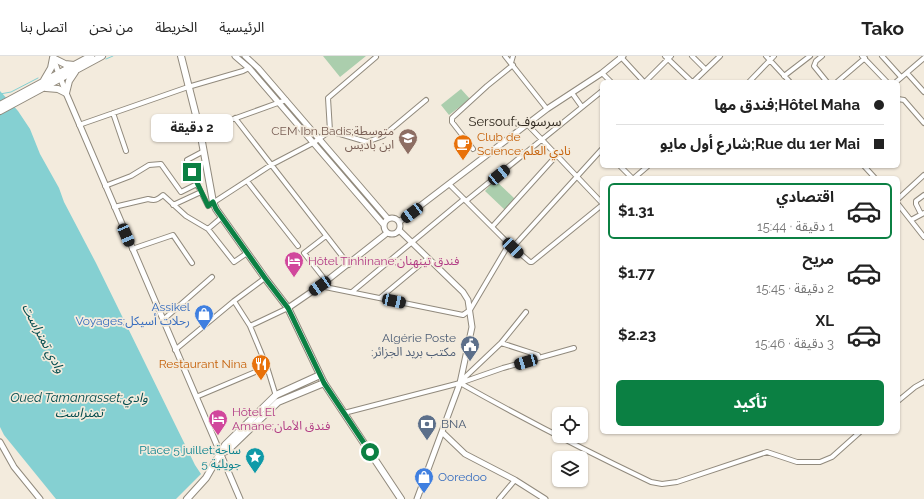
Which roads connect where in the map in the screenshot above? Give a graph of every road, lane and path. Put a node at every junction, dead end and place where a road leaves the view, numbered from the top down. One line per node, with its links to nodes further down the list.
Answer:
1 (91, 56): 23 (main road)
2 (102, 56): 23 (main road)
3 (181, 56): 43 (main road)
4 (235, 56): 24 (street)
5 (245, 56): 49 (street)
6 (505, 56): 22 (street)
7 (513, 56): 22 (street)
8 (692, 56): 25 (street)
9 (720, 56): 25 (street)
10 (766, 56): 21 (street)
11 (774, 56): 21 (street)
12 (810, 56): 29 (street)
13 (822, 56): 38 (street)
14 (882, 56): 30 (street)
15 (53, 57): 23 (main road); 28 (street); 42 (main road)
16 (376, 57): 62 (street)
17 (622, 57): 26 (street); 32 (street)
18 (668, 57): 33 (street); 34 (street)
19 (864, 57): 39 (street); 40 (street)
20 (924, 58): 27 (street)
21 (770, 60): 29 (street); 36 (street)
22 (512, 64): 54 (street); 66 (street)
23 (76, 68): 28 (main road); 45 (main road)
24 (249, 68): 43 (street); 51 (street)
25 (705, 69): 35 (street)
26 (602, 73): 31 (street); 46 (street)
27 (907, 73): 30 (street); 44 (street)
28 (60, 76): 42 (main road); 45 (street)
29 (784, 76): 37 (street)
30 (901, 77): 41 (street)
31 (609, 80)
32 (642, 80)
33 (646, 80)
34 (690, 80)
35 (695, 80)
36 (751, 80)
37 (788, 80)
38 (825, 80)
39 (839, 80)
40 (884, 80)
41 (898, 80)
42 (42, 85): 45 (main road); 52 (main road); 55 (main road)
43 (188, 87): 56 (street); 61 (main road)
44 (924, 92)
45 (66, 93): 60 (street)
46 (572, 93): 53 (street); 54 (street)
47 (600, 93): 53 (street)
48 (900, 99): 58 (street)
49 (286, 100): 51 (street); 63 (street)
50 (426, 100): 62 (street)
51 (278, 102): 57 (street); 65 (street)
52 (0, 105)
53 (582, 107): 64 (street)
54 (547, 109): 59 (street)
55 (0, 111)
56 (113, 114): 60 (street); 67 (street)
57 (235, 118): 61 (street); 71 (street)
58 (924, 123)
59 (528, 124): 64 (street); 82 (street)
60 (79, 125): 83 (street)
61 (200, 131): 68 (main road)
62 (330, 132): 63 (street)
63 (318, 139): 65 (street); 96 (street)
64 (542, 140): 70 (street); 87 (street)
65 (313, 143): 71 (street); 99 (street)
66 (473, 149)
67 (126, 151)
68 (204, 151): 81 (street); 88 (main road)
69 (600, 151): 76 (street)
70 (557, 155): 76 (street); 100 (street)
71 (272, 165): 80 (street); 104 (street)
72 (622, 168): 77 (street)
73 (646, 168): 78 (street)
74 (866, 168): 79 (street)
75 (924, 175): 86 (street)
76 (577, 176): 89 (street); 109 (street)
77 (631, 176)
78 (636, 176)
79 (873, 176)
80 (247, 181): 88 (street); 108 (street)
81 (197, 184): 83 (street); 84 (street)
82 (450, 184): 87 (street); 98 (street)
83 (105, 186): 93 (street)
84 (201, 192): 88 (street); 90 (street)
85 (924, 195): 94 (street)
86 (900, 197)
87 (465, 200): 100 (street); 106 (street)
88 (213, 202): 95 (main road)
89 (600, 202)
90 (173, 205): 93 (street); 101 (street)
91 (600, 206): 109 (street)
92 (900, 206): 97 (street)
93 (114, 207): 110 (street)
94 (923, 213): 97 (street)
95 (222, 217): 101 (street); 111 (main road)
96 (388, 219): 98 (street); 99 (street)
97 (911, 220): 105 (street)
98 (399, 222): 102 (street)
99 (384, 225): 103 (street)
100 (492, 227): 107 (street)
101 (208, 229): 111 (street)
102 (399, 230): 103 (street); 106 (street)
103 (387, 233): 114 (street)
104 (326, 236): 114 (street); 117 (street)
105 (924, 237)
106 (411, 242): 112 (street); 119 (street)
107 (509, 244): 109 (street); 123 (street)
108 (298, 246)
109 (513, 248)
110 (132, 249): 113 (street); 125 (street)
111 (247, 253): 116 (main road)
112 (428, 258): 120 (street); 123 (street)
113 (192, 263)
114 (349, 264): 117 (street)
115 (212, 278): 125 (street)
116 (265, 278): 121 (street); 122 (main road)
117 (326, 281): 118 (street)
118 (320, 286): 119 (street); 122 (street)
119 (352, 292): 120 (street)
120 (380, 298): 123 (street)
121 (234, 301): 126 (street); 129 (street)
122 (288, 308): 126 (street); 132 (main road)
123 (470, 310): 135 (street)
124 (526, 312): 127 (street)
125 (163, 320): 129 (street)
126 (250, 326): 131 (street)
127 (501, 343): 130 (street); 135 (street)
128 (574, 348): 130 (street)
129 (175, 350): 137 (street)
130 (538, 358): 135 (street)
131 (267, 367): 136 (street); 137 (street)
132 (320, 375): 134 (main road); 136 (main road)
133 (924, 382): 138 (street)
134 (324, 383): 139 (main road); 140 (main road)
135 (460, 383): 140 (street); 141 (street); 142 (street)
136 (276, 395): 139 (street); 144 (main road)
137 (196, 397): 144 (street)
138 (900, 399)
139 (278, 402): 144 (main road)
140 (344, 413): 149 (main road)
141 (442, 432): 145 (street); 150 (street)
142 (858, 434)
143 (0, 442): 146 (street)
144 (221, 454): 147 (main road); 148 (street)
145 (515, 480): 151 (street); 152 (street)
146 (40, 499)
147 (187, 499)
148 (240, 499)
149 (401, 499)
150 (417, 499)
151 (498, 499)
152 (545, 499)

